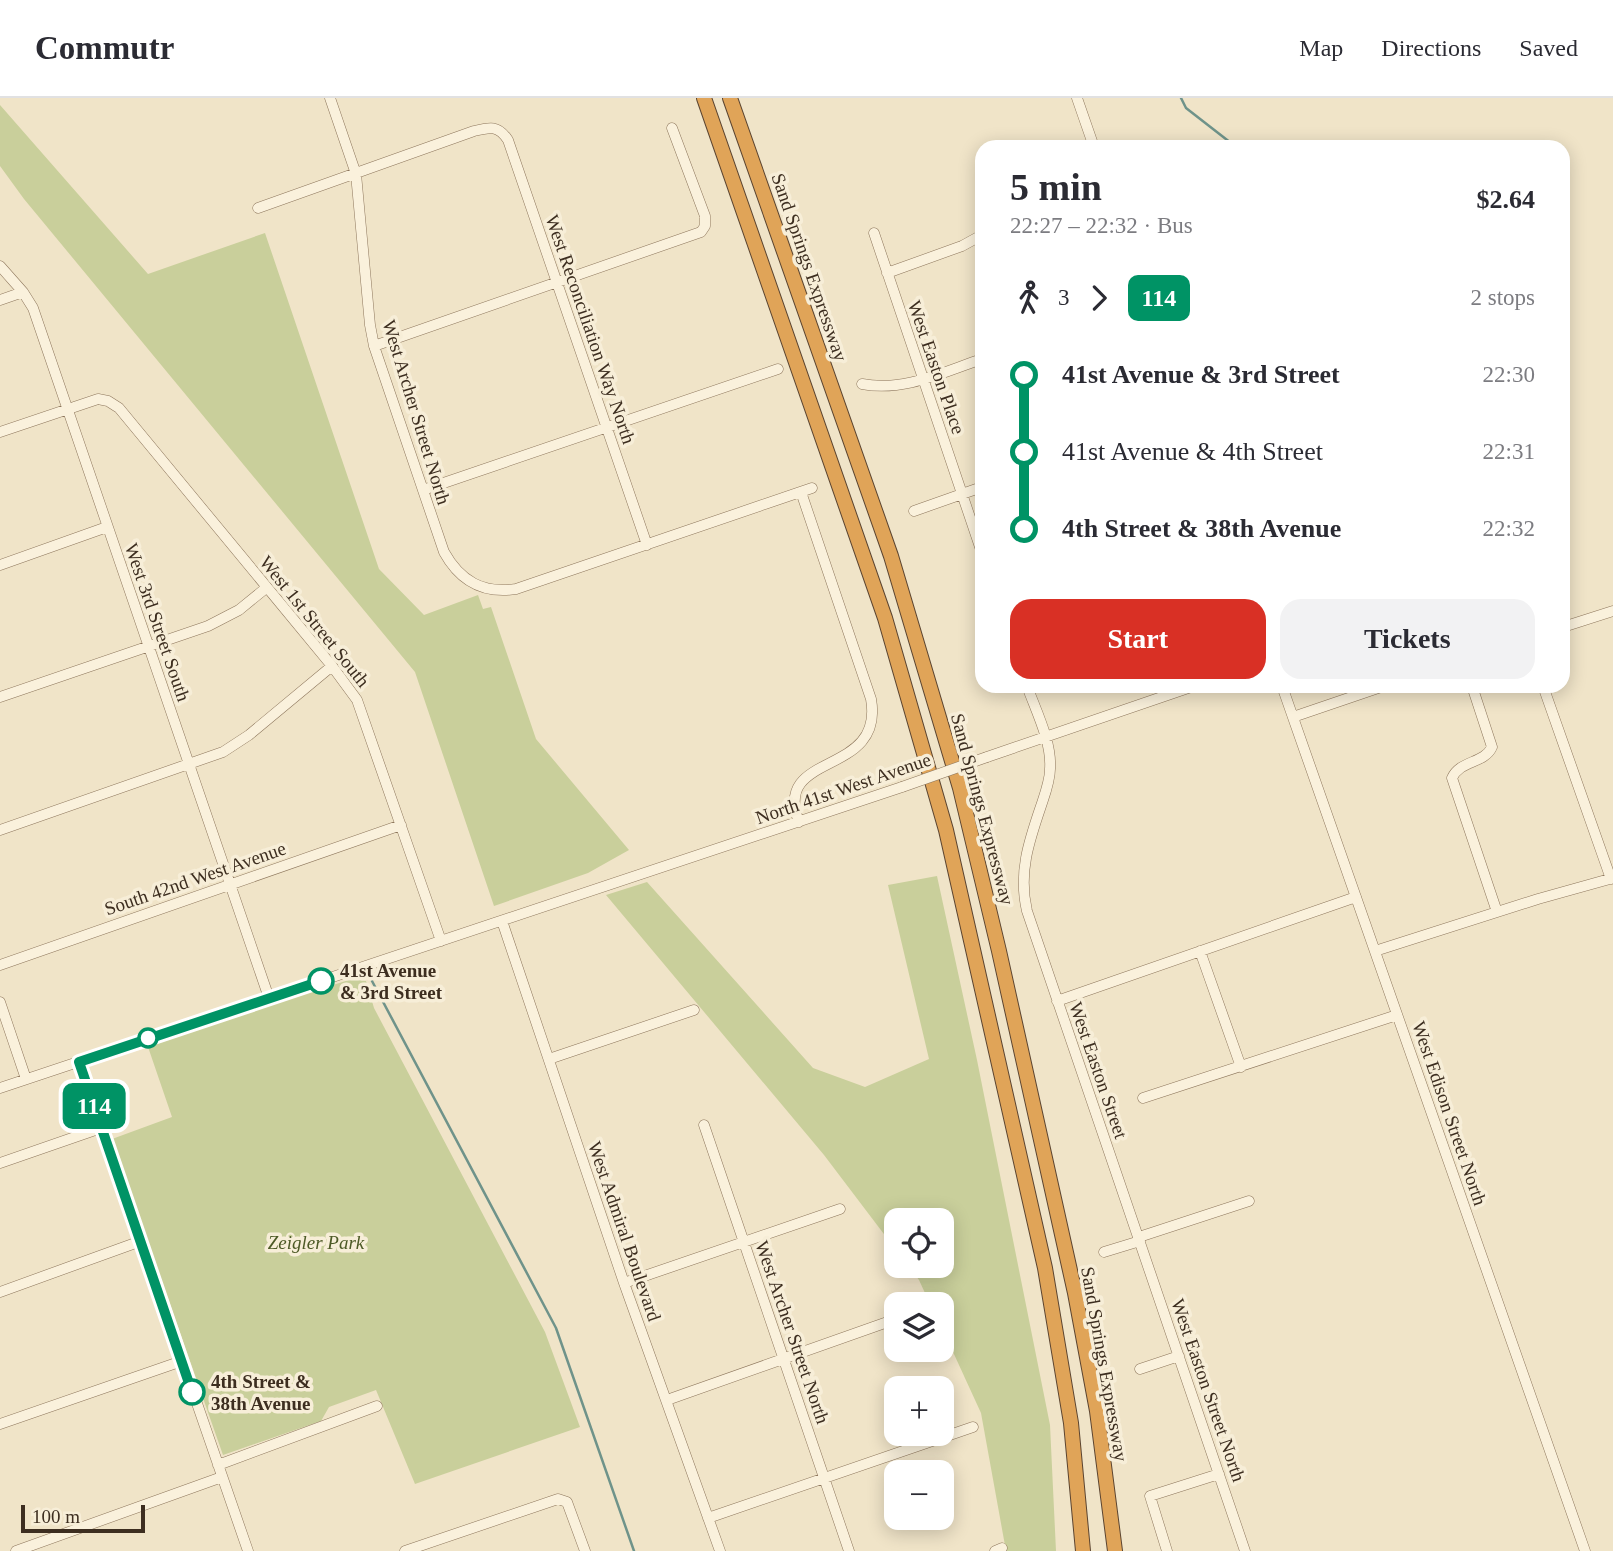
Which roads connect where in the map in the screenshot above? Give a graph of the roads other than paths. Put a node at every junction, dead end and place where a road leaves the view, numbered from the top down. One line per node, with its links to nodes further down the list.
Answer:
1 (330, 98): 11 (street, West Archer Street North)
2 (696, 98): 9 (highway)
3 (704, 98): 9 (highway)
4 (730, 98): 7 (highway, Sand Springs Expressway)
5 (736, 98): 7 (highway)
6 (1077, 98): 10 (street)
7 (739, 124): 108 (highway, Sand Springs Expressway)
8 (672, 128): 17 (street)
9 (716, 133): 107 (highway)
10 (1092, 140)
11 (356, 174): 12 (street); 17 (street, West Reconciliation Way North); 20 (street, West Archer Street North)
12 (258, 208)
13 (874, 233): 16 (street, West Easton Place)
14 (975, 239): 16 (street)
15 (0, 266): 18 (street, West 3rd Street South)
16 (887, 273): 23 (street, West Easton Place)
17 (557, 283): 20 (street); 26 (street, West Reconciliation Way North)
18 (23, 292): 19 (street); 25 (street, West 3rd Street South)
19 (0, 300)
20 (374, 346): 30 (street, West Archer Street North)
21 (975, 361): 23 (street)
22 (778, 369): 26 (street)
23 (923, 379): 24 (street); 32 (street, West Easton Place)
24 (862, 384)
25 (68, 409): 27 (street, West 1st Street South); 34 (street, West 3rd Street South); 38 (street, West 1st Street South)
26 (607, 428): 30 (street); 36 (street, West Reconciliation Way North)
27 (0, 432)
28 (812, 488): 31 (street)
29 (975, 489): 32 (street)
30 (423, 491): 36 (street, West Archer Street North)
31 (801, 492): 36 (street); 53 (street)
32 (961, 494): 33 (street); 35 (street, West Easton Place)
33 (914, 510)
34 (107, 527): 37 (street); 41 (street, West 3rd Street South)
35 (975, 533)
36 (647, 545)
37 (0, 565)
38 (267, 588): 41 (street); 42 (street, West 1st Street South)
39 (1613, 611): 40 (street)
40 (1570, 625)
41 (148, 647): 49 (street); 52 (street, West 3rd Street South)
42 (332, 666): 52 (street); 54 (street, West 1st Street South)
43 (1029, 693): 51 (street)
44 (1174, 693): 51 (street, North 41st West Avenue)
45 (1284, 693): 50 (street, West Edison Street North)
46 (1363, 693): 50 (street)
47 (1474, 693): 59 (street)
48 (1546, 693): 56 (street)
49 (0, 697)
50 (1293, 717): 58 (street, West Edison Street North)
51 (1045, 737): 53 (street, North 41st West Avenue, bridge); 66 (street, West Easton Street)
52 (189, 765): 55 (street); 57 (street, West 3rd Street South)
53 (799, 822): 60 (street, North 41st West Avenue)
54 (401, 825): 57 (street, South 42nd West Avenue); 61 (street, West 1st Street South)
55 (0, 830)
56 (1612, 878): 59 (street)
57 (229, 884): 64 (street, South 42nd West Avenue); 65 (street, West 3rd Street South)
58 (1356, 897): 62 (street); 63 (street, West Edison Street North)
59 (1497, 912): 63 (street)
60 (502, 921): 61 (street, North 41st West Avenue); 70 (street, West Admiral Boulevard)
61 (441, 941): 65 (street, North 41st West Avenue)
62 (1200, 951): 66 (street); 72 (street)
63 (1375, 951): 69 (street, West Edison Street North)
64 (0, 965)
65 (269, 998): 71 (street, North 41st West Avenue)
66 (1057, 1001): 81 (street, West Easton Street)
67 (0, 1002): 73 (street)
68 (694, 1010): 70 (street)
69 (1397, 1015): 72 (street); 111 (street, West Edison Street North)
70 (549, 1059): 85 (street, West Admiral Boulevard)
71 (79, 1062): 73 (street, North 41st West Avenue); 77 (street)
72 (1241, 1068): 75 (street)
73 (26, 1079): 74 (street, North 41st West Avenue)
74 (0, 1088)
75 (1143, 1098)
76 (704, 1125): 83 (street, West Archer Street North)
77 (101, 1128): 78 (street); 82 (street)
78 (0, 1163)
79 (1249, 1201): 81 (street)
80 (840, 1209): 83 (street)
81 (1140, 1239): 84 (street); 88 (street, West Easton Street North)
82 (141, 1241): 86 (street); 90 (street)
83 (744, 1242): 85 (street); 89 (street, West Archer Street North)
84 (1104, 1252)
85 (624, 1283): 92 (street, West Admiral Boulevard)
86 (0, 1292)
87 (884, 1323): 89 (street)
88 (1179, 1356): 91 (street); 97 (street, West Easton Street North)
89 (783, 1358): 92 (street); 99 (street, West Archer Street North)
90 (181, 1361): 94 (street); 96 (street)
91 (1140, 1369)
92 (667, 1400): 100 (street, West Admiral Boulevard)
93 (377, 1406): 96 (street)
94 (0, 1424)
95 (973, 1427): 99 (street)
96 (218, 1465): 98 (street)
97 (1219, 1474): 109 (street); 110 (street, West Easton Street North)
98 (222, 1477): 101 (street); 102 (street)
99 (824, 1478): 100 (street); 106 (street, West Archer Street North)
100 (708, 1518): 105 (street, West Admiral Boulevard)
101 (16, 1551)
102 (248, 1551)
103 (405, 1551): 104 (street)
104 (585, 1551)
105 (720, 1551)
106 (849, 1551)
107 (1083, 1551)
108 (1115, 1551)
109 (1167, 1551)
110 (1245, 1551)
111 (1585, 1551)

